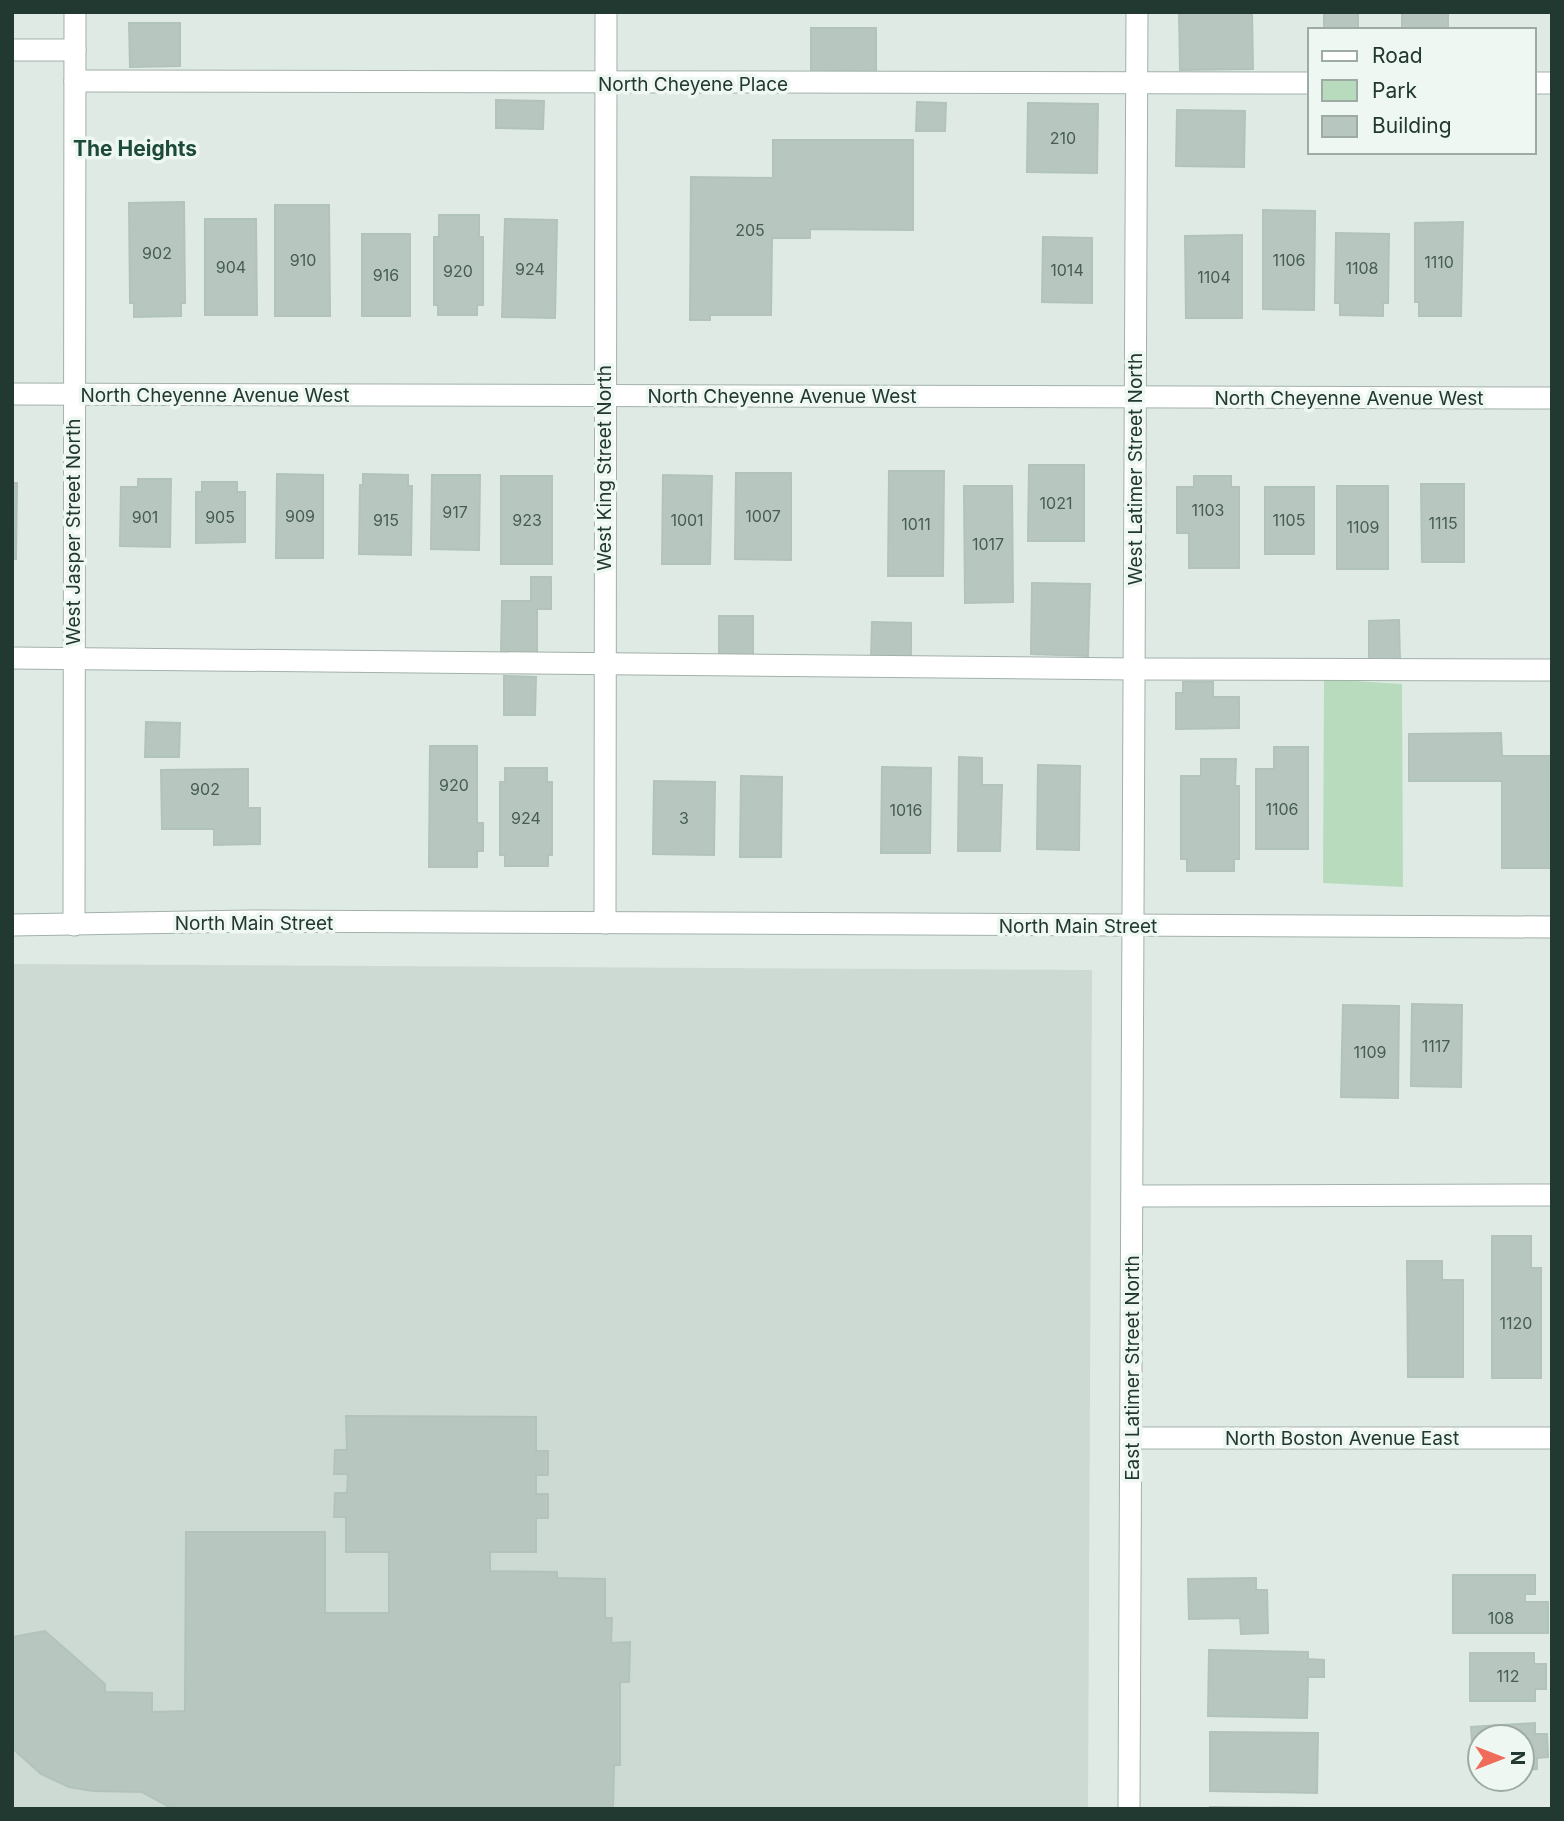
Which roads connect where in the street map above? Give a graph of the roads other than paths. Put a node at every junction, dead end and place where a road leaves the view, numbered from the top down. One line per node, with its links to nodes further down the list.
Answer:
1 (75, 12): 5 (street, West Jasper Street North)
2 (606, 12): 9 (street, West King Street North)
3 (1138, 12): 7 (street, West Latimer Street North)
4 (12, 50): 5 (street)
5 (75, 50): 6 (street, West Jasper Street North)
6 (75, 81): 9 (street, North Cheyene Place); 11 (street, West Jasper Street North)
7 (1137, 83): 8 (street, North Cheyene Place); 9 (street, North Cheyene Place); 13 (street, West Latimer Street North)
8 (1308, 83)
9 (605, 84): 12 (street, West King Street North)
10 (12, 394): 11 (street, North Cheyenne Avenue West)
11 (74, 395): 12 (street, North Cheyenne Avenue West); 16 (street, West Jasper Street North)
12 (604, 396): 13 (street, North Cheyenne Avenue West); 17 (street, West King Street North)
13 (1135, 398): 14 (street, North Cheyenne Avenue West); 18 (street, West Latimer Street North)
14 (1552, 398)
15 (12, 658): 16 (street)
16 (72, 658): 17 (street); 22 (street, West Jasper Street North)
17 (604, 663): 18 (street); 20 (street, West King Street North)
18 (1134, 669): 19 (street); 23 (street, West Latimer Street North)
19 (1552, 670)
20 (604, 923): 22 (street, North Main Street); 23 (street, North Main Street)
21 (12, 925): 22 (street, North Main Street)
22 (74, 925)
23 (1133, 927): 24 (street, North Main Street); 26 (street, East Latimer Street North)
24 (1552, 927)
25 (1552, 1195): 26 (street)
26 (1132, 1196): 27 (street, East Latimer Street North)
27 (1133, 1438): 28 (street, North Boston Avenue East); 29 (street, East Latimer Street North)
28 (1552, 1438)
29 (1129, 1809)

